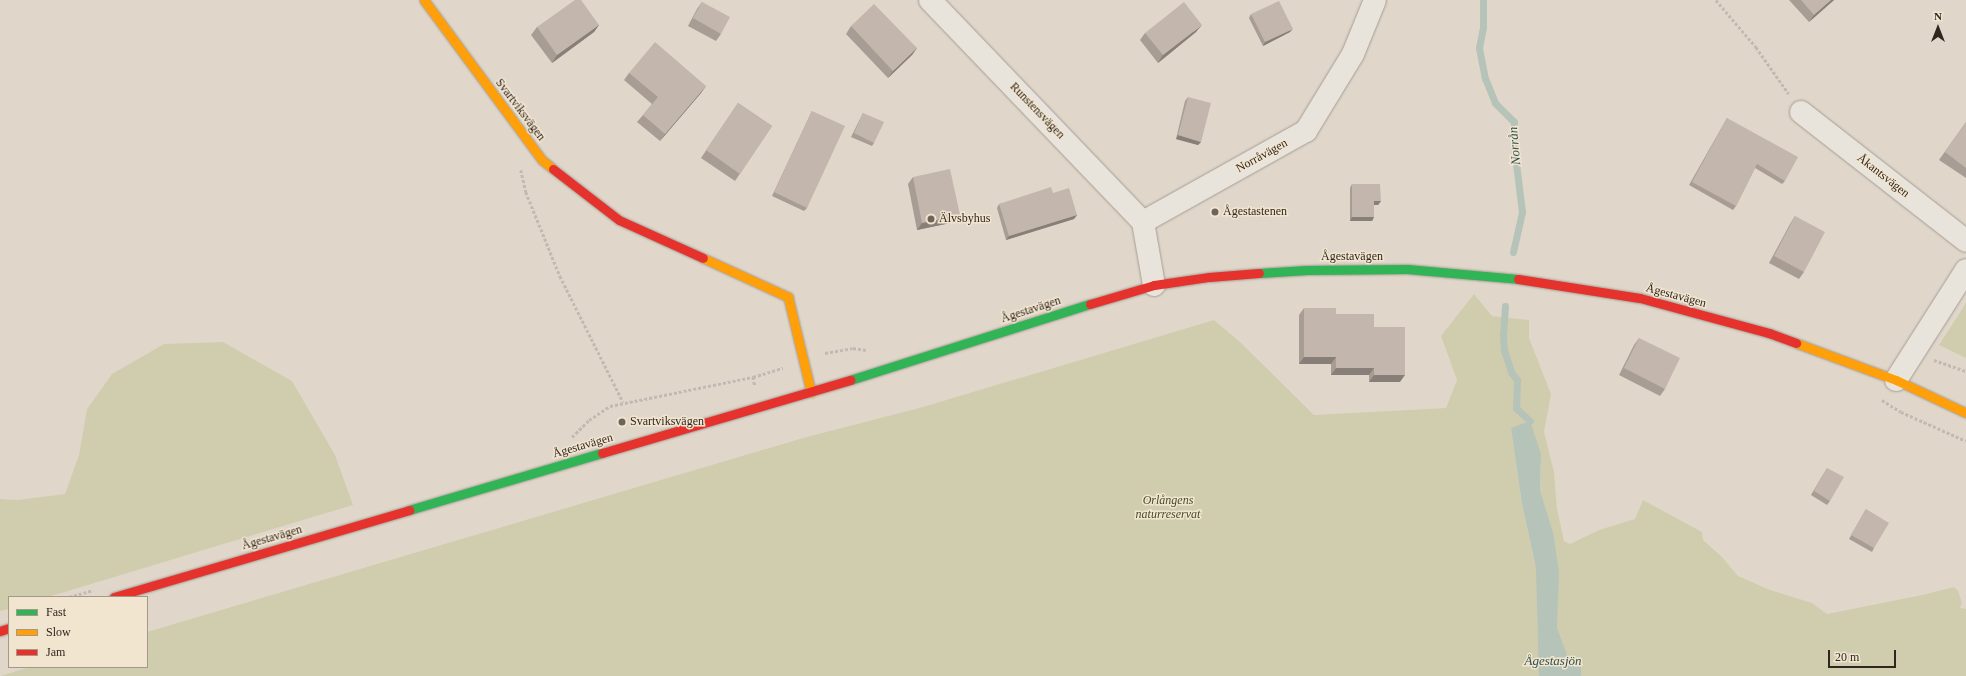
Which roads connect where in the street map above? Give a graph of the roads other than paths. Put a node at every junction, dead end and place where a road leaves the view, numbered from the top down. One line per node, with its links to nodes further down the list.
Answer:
1 (424, 0): 10 (main road, Svartviksvägen)
2 (930, 0): 5 (street, Runstensvägen)
3 (1375, 0): 5 (street, Norråvägen)
4 (1801, 112): 6 (street, Åkantsvägen)
5 (1144, 222): 8 (street)
6 (1966, 241)
7 (1966, 270): 9 (street)
8 (1154, 285): 9 (main road, Ågestavägen); 10 (main road, Ågestavägen)
9 (1896, 380): 11 (main road, Ågestavägen)
10 (811, 392): 12 (main road, Ågestavägen)
11 (1966, 413)
12 (117, 596)

